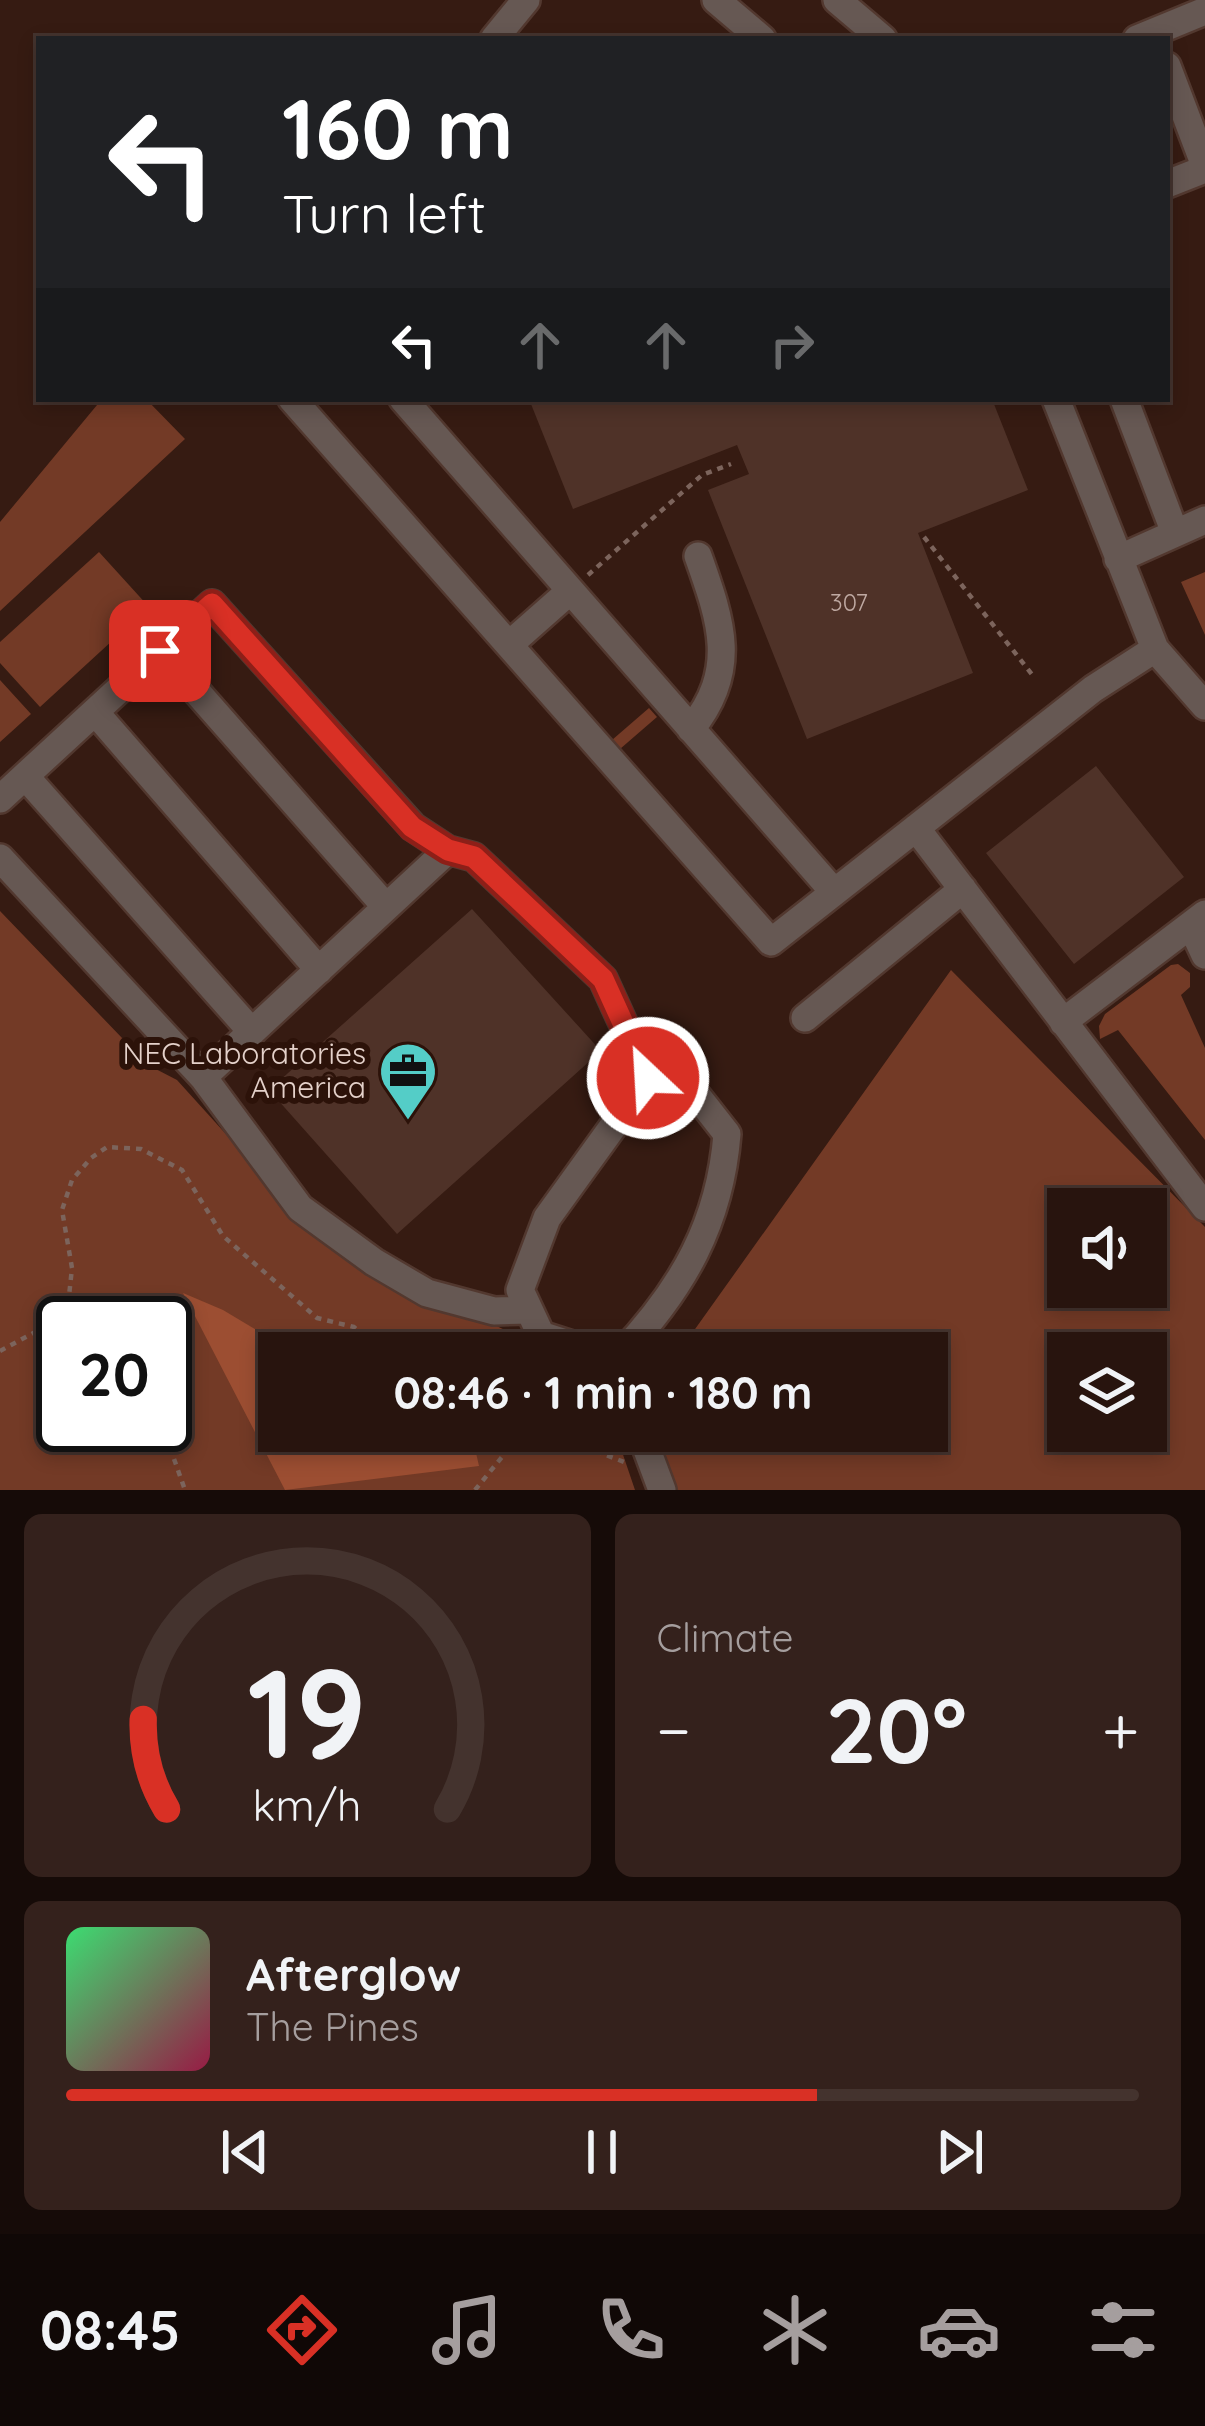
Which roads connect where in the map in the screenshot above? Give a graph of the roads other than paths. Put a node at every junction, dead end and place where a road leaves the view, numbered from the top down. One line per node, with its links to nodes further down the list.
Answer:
1 (526, 0): 5 (lane)
2 (716, 0): 6 (lane)
3 (837, 0): 7 (lane)
4 (1205, 11): 8 (lane)
5 (496, 36)
6 (758, 36)
7 (879, 36)
8 (1151, 36)
9 (1170, 74): 10 (lane)
10 (1205, 167): 11 (lane)
11 (1170, 183)
12 (295, 402): 21 (lane)
13 (413, 402): 20 (lane)
14 (1057, 402): 19 (lane)
15 (1125, 402): 17 (lane)
16 (1205, 520): 17 (lane)
17 (1175, 533): 19 (lane)
18 (698, 556): 26 (lane)
19 (1118, 559): 22 (lane)
20 (570, 590): 21 (lane); 26 (lane)
21 (509, 645): 33 (lane)
22 (1155, 649): 24 (lane); 29 (lane)
23 (160, 651): 25 (lane); 30 (lane); 34 (lane)
24 (1205, 706)
25 (94, 712): 27 (lane); 37 (lane)
26 (691, 728): 33 (lane)
27 (25, 776): 28 (lane); 40 (lane)
28 (0, 799)
29 (916, 828): 32 (lane); 33 (lane)
30 (448, 850): 34 (lane); 42 (lane)
31 (0, 858): 41 (lane)
32 (963, 889): 38 (lane); 39 (lane)
33 (834, 892)
34 (386, 907): 37 (lane)
35 (1198, 919): 36 (lane); 39 (lane)
36 (1205, 955)
37 (320, 970): 40 (lane)
38 (805, 1018)
39 (1064, 1022): 43 (lane)
40 (252, 1032): 41 (lane)
41 (203, 1077): 44 (lane)
42 (648, 1078): 44 (lane); 46 (lane)
43 (1205, 1207)
44 (529, 1310): 45 (lane)
45 (540, 1332)
46 (642, 1332)
47 (648, 1452): 48 (lane)
48 (659, 1482)

